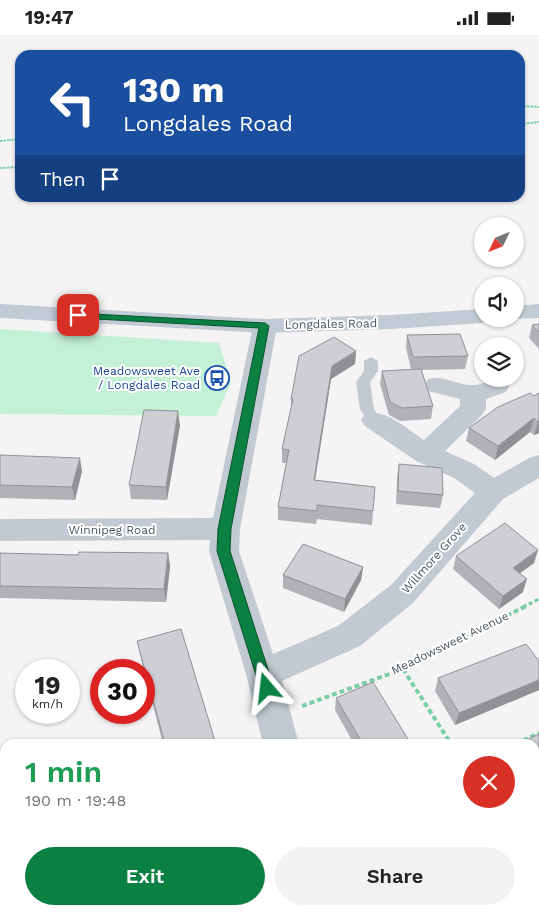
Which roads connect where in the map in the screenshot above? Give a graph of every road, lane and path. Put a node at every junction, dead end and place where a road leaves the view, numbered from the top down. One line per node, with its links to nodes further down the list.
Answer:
1 (525, 106): 2 (path)
2 (539, 107)
3 (539, 122): 4 (path)
4 (525, 123)
5 (15, 140): 6 (path)
6 (0, 141)
7 (15, 167): 8 (path)
8 (0, 168)
9 (0, 311): 13 (street, Longdales Road)
10 (539, 311): 11 (street)
11 (524, 312)
12 (474, 316): 13 (street, Longdales Road)
13 (265, 326): 20 (street)
14 (371, 361): 16 (lane)
15 (437, 385): 17 (street)
16 (374, 420): 17 (street)
17 (426, 454): 19 (street)
18 (539, 465): 19 (street, Willmore Grove)
19 (493, 492): 24 (street, Willmore Grove)
20 (224, 529): 21 (street, Winnipeg Road); 24 (street)
21 (0, 530)
22 (539, 599): 23 (path, Meadowsweet Avenue)
23 (403, 669): 25 (path, Meadowsweet Avenue); 27 (path)
24 (263, 674): 25 (street)
25 (278, 730)
26 (539, 733): 28 (path)
27 (448, 739)
28 (526, 739)

